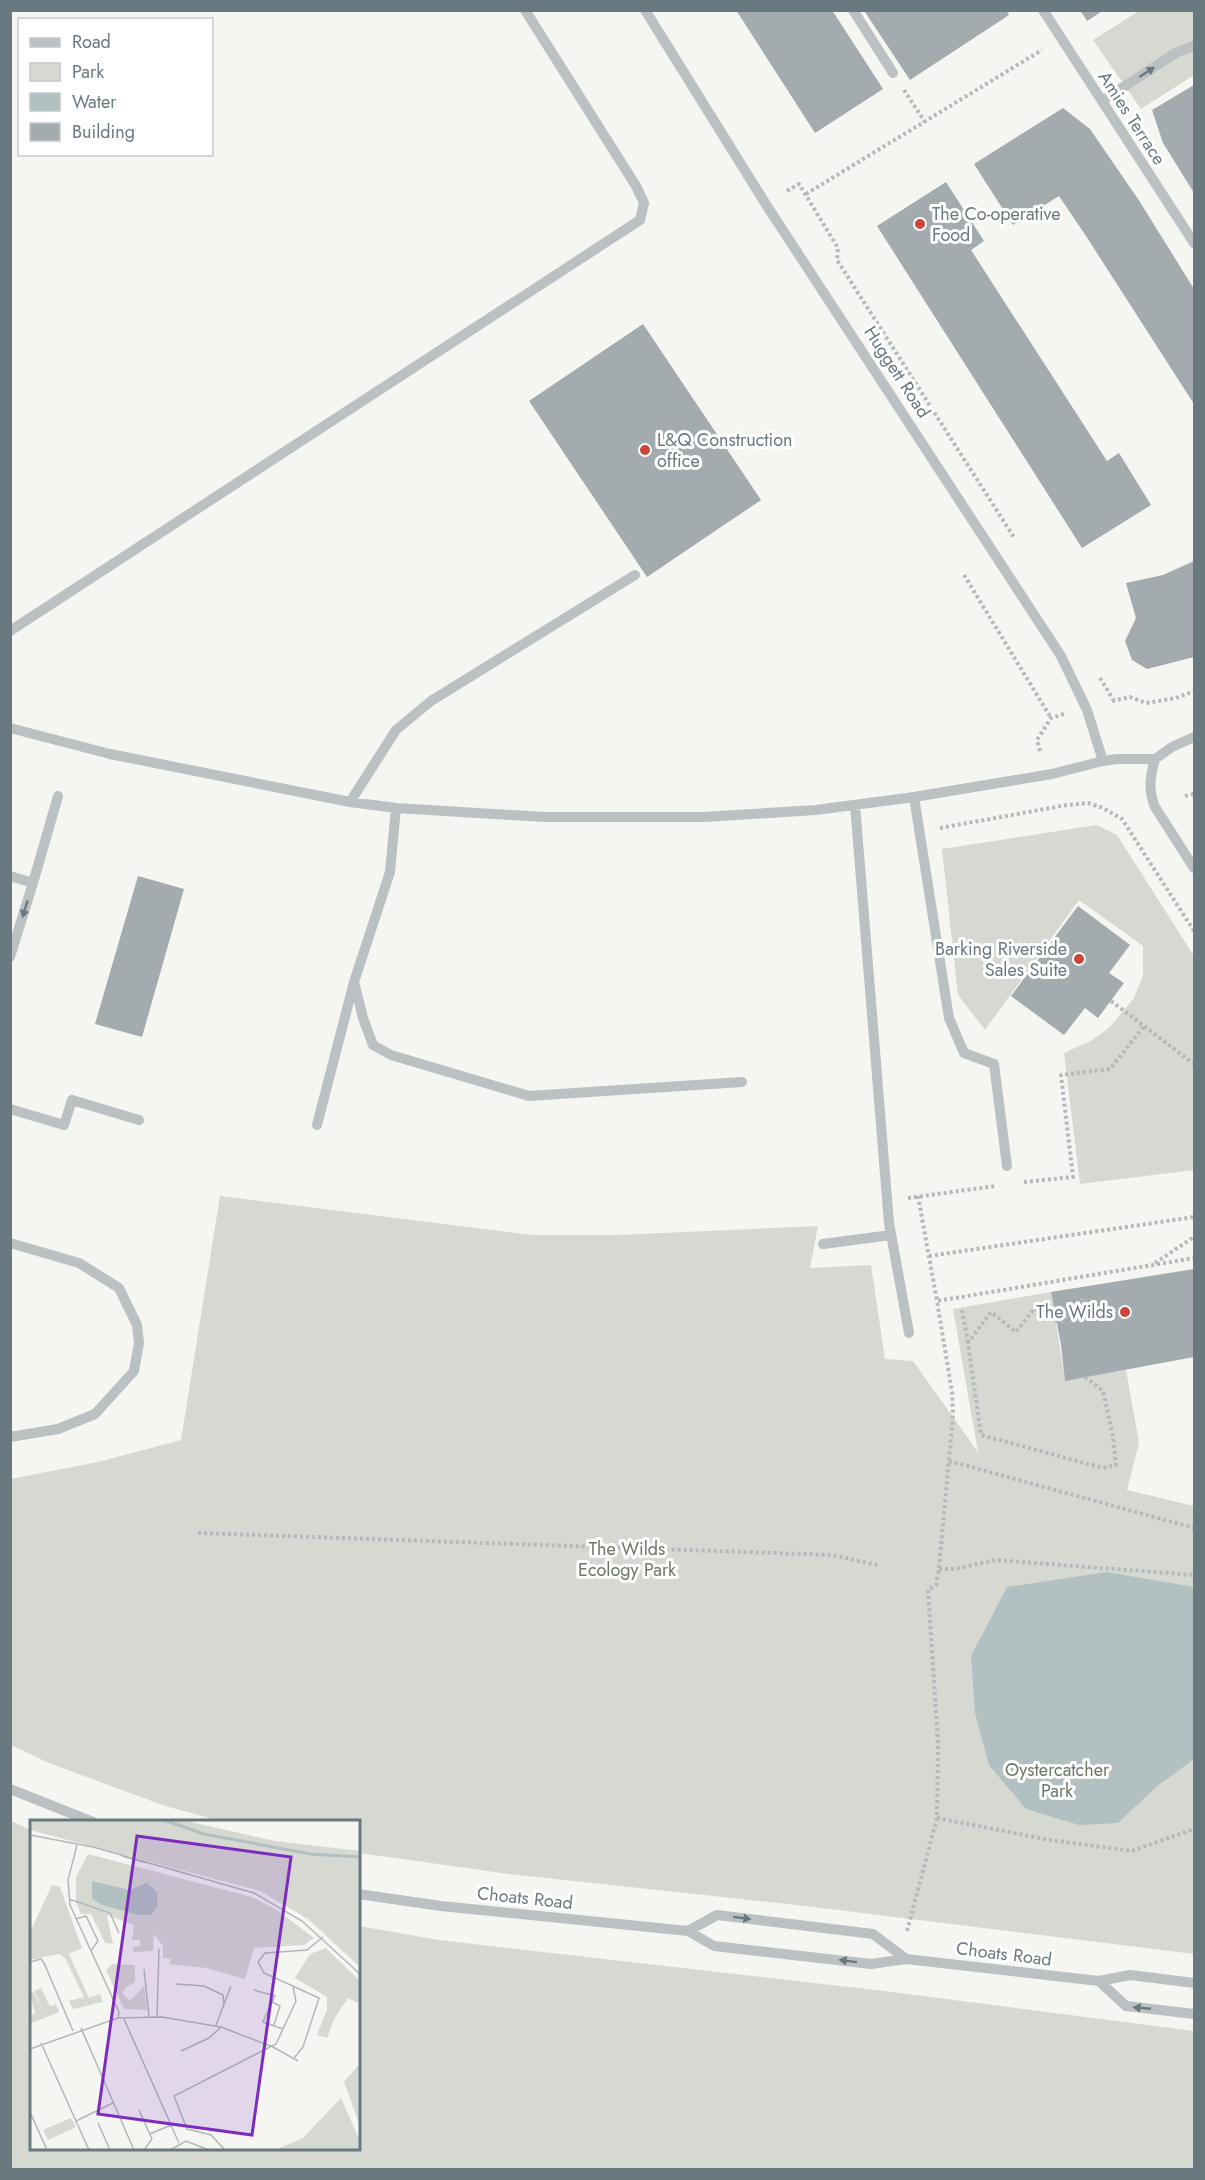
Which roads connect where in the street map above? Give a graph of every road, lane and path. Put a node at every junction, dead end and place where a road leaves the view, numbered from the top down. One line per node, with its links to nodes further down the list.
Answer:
1 (525, 10): 16 (street)
2 (645, 10): 25 (street, Huggett Road)
3 (853, 10): 7 (street)
4 (1043, 10): 5 (street, Amies Terrace)
5 (1061, 39): 8 (street, Amies Terrace); 9 (path)
6 (1194, 46): 8 (street, one-way to 6)
7 (893, 73): 9 (path)
8 (1102, 101): 12 (street, Amies Terrace)
9 (925, 123): 11 (path)
10 (787, 191): 11 (path)
11 (806, 194): 13 (path)
12 (1194, 243)
13 (1015, 539)
14 (634, 575): 30 (street)
15 (964, 575): 20 (path)
16 (10, 631)
17 (1095, 670): 18 (path)
18 (1194, 691)
19 (1063, 714): 20 (path)
20 (1051, 718): 23 (path)
21 (10, 728): 30 (street)
22 (1194, 737): 24 (street)
23 (1040, 752)
24 (1155, 759): 25 (street); 36 (street)
25 (1103, 761): 29 (street)
26 (1194, 794): 28 (path)
27 (58, 796): 38 (street)
28 (1185, 796)
29 (914, 797): 31 (street); 35 (street)
30 (350, 802): 32 (street)
31 (855, 805): 32 (street); 53 (street)
32 (396, 808): 41 (street)
33 (1129, 816): 34 (path)
34 (1122, 819): 35 (path); 39 (path)
35 (919, 831): 49 (street)
36 (1194, 868)
37 (10, 876): 38 (street)
38 (33, 883): 40 (street, one-way to 40)
39 (1194, 931)
40 (10, 957)
41 (354, 982): 45 (street); 48 (street)
42 (1111, 1000): 43 (path)
43 (1145, 1025): 44 (path); 50 (path)
44 (1194, 1064)
45 (742, 1082)
46 (10, 1108): 47 (street)
47 (139, 1120)
48 (317, 1125)
49 (1007, 1166)
50 (1020, 1183)
51 (998, 1186): 52 (path)
52 (918, 1196): 53 (path); 59 (path)
53 (887, 1201): 55 (street)
54 (1194, 1217): 59 (path)
55 (891, 1235): 58 (street); 65 (street)
56 (1194, 1237): 61 (path)
57 (10, 1243): 68 (street)
58 (823, 1244)
59 (929, 1256): 62 (path)
60 (1194, 1258): 61 (path)
61 (1153, 1265): 62 (path)
62 (937, 1301): 69 (path)
63 (962, 1310): 66 (path)
64 (1108, 1319): 66 (path)
65 (909, 1333)
66 (968, 1343): 67 (path)
67 (1085, 1377)
68 (10, 1437)
69 (949, 1461): 70 (path); 73 (path)
70 (1194, 1528)
71 (198, 1533): 72 (path)
72 (877, 1565)
73 (939, 1569): 74 (path); 76 (path)
74 (1194, 1575)
75 (10, 1789): 77 (street)
76 (937, 1818): 78 (path); 80 (path)
77 (90, 1820)
78 (1194, 1829)
79 (360, 1894): 81 (street, Choats Road)
80 (907, 1926)
81 (688, 1931): 82 (street, Choats Road, one-way to 81); 82 (street, one-way to 82)
82 (906, 1959): 83 (street, Choats Road)
83 (1099, 1981): 84 (street, Choats Road); 85 (street, one-way to 83)
84 (1194, 1983)
85 (1194, 2014)

